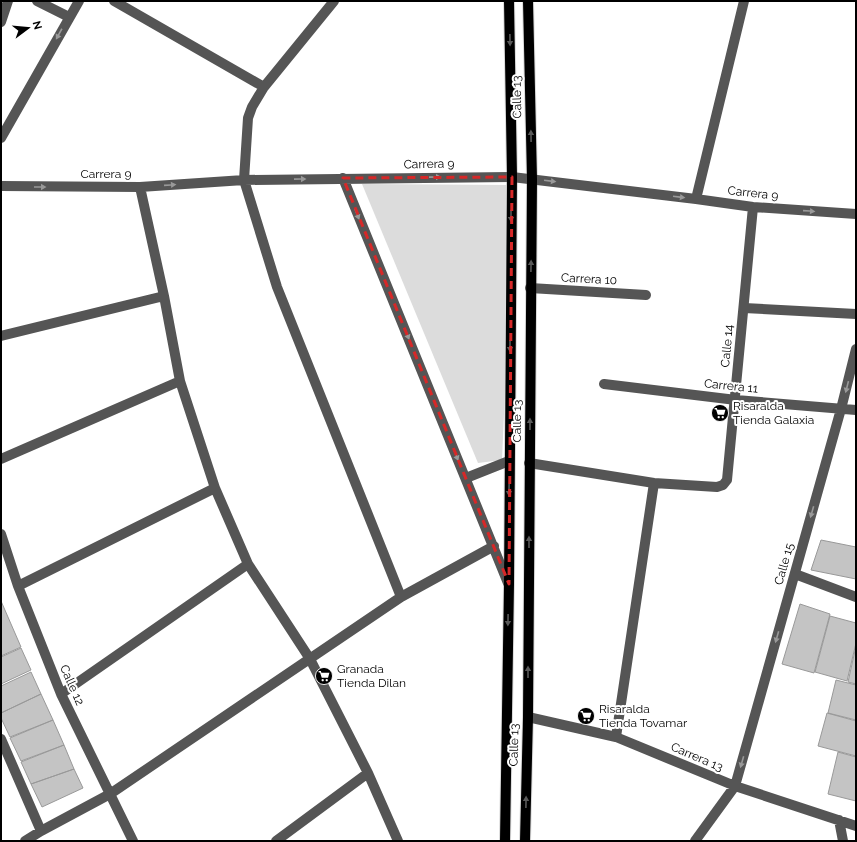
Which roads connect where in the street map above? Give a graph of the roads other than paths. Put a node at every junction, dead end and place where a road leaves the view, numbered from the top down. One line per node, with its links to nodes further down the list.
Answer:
1 (8, 1): 10 (street)
2 (37, 1): 9 (street)
3 (79, 1): 9 (street)
4 (114, 1): 11 (street)
5 (334, 1): 11 (street)
6 (509, 1): 13 (main road, Calle 13, one-way to 13)
7 (528, 1): 15 (main road, Calle 13, one-way to 7)
8 (744, 1): 19 (street)
9 (69, 17): 12 (street, one-way to 12)
10 (1, 22)
11 (264, 87): 16 (street)
12 (1, 138)
13 (512, 177): 14 (street, Carrera 9, one-way to 13); 15 (street, Carrera 9); 35 (main road, Calle 13, one-way to 35)
14 (343, 178): 16 (street, Carrera 9, one-way to 14); 37 (street, one-way to 37)
15 (532, 179): 19 (street, Carrera 9, one-way to 19); 22 (main road, Calle 13, one-way to 15)
16 (244, 180): 18 (street, Carrera 9, one-way to 16); 46 (street)
17 (1, 186): 18 (street, Carrera 9, one-way to 18)
18 (140, 187): 24 (street)
19 (696, 199): 20 (street, Carrera 9)
20 (753, 207): 21 (street, Carrera 9, one-way to 21); 25 (street, Calle 14)
21 (856, 214)
22 (530, 288): 23 (street, Carrera 10); 36 (main road, Calle 13, one-way to 22)
23 (646, 295)
24 (164, 296): 27 (street); 29 (street)
25 (744, 308): 26 (street); 31 (street, Calle 14)
26 (856, 314)
27 (1, 336)
28 (856, 349): 32 (street, Calle 15, one-way to 32)
29 (180, 380): 34 (street); 39 (street)
30 (604, 384): 31 (street, Carrera 11)
31 (736, 400): 32 (street, Carrera 11); 38 (street, Calle 14)
32 (841, 409): 33 (street, Carrera 11); 43 (street, Calle 15, one-way to 43)
33 (856, 410)
34 (1, 459)
35 (510, 461): 37 (street); 44 (main road, Calle 13, one-way to 44)
36 (529, 463): 38 (street); 50 (main road, Calle 13, one-way to 36)
37 (466, 478): 41 (street)
38 (654, 483): 51 (street)
39 (215, 488): 42 (street); 45 (street)
40 (1, 534): 45 (street, Calle 12)
41 (494, 546): 44 (street); 46 (street)
42 (248, 564): 48 (street); 49 (street)
43 (795, 574): 47 (street); 54 (street, Calle 15, one-way to 54)
44 (508, 584): 63 (main road, Calle 13, one-way to 63)
45 (18, 586): 49 (street, Calle 12)
46 (401, 598): 48 (street)
47 (856, 598)
48 (310, 659): 53 (street); 55 (street)
49 (61, 694): 55 (street, Calle 12)
50 (528, 717): 51 (street, Carrera 13); 64 (main road, Calle 13, one-way to 50)
51 (616, 737): 54 (street, Carrera 13)
52 (1, 739): 58 (street)
53 (368, 773): 61 (street); 62 (street)
54 (735, 786): 56 (street, Carrera 13); 65 (street)
55 (110, 794): 58 (street); 60 (street, Calle 12)
56 (839, 820): 57 (street, Carrera 13); 66 (street)
57 (856, 826)
58 (42, 831): 59 (street)
59 (25, 841)
60 (133, 841)
61 (276, 841)
62 (398, 841)
63 (504, 841)
64 (525, 841)
65 (695, 841)
66 (843, 841)

